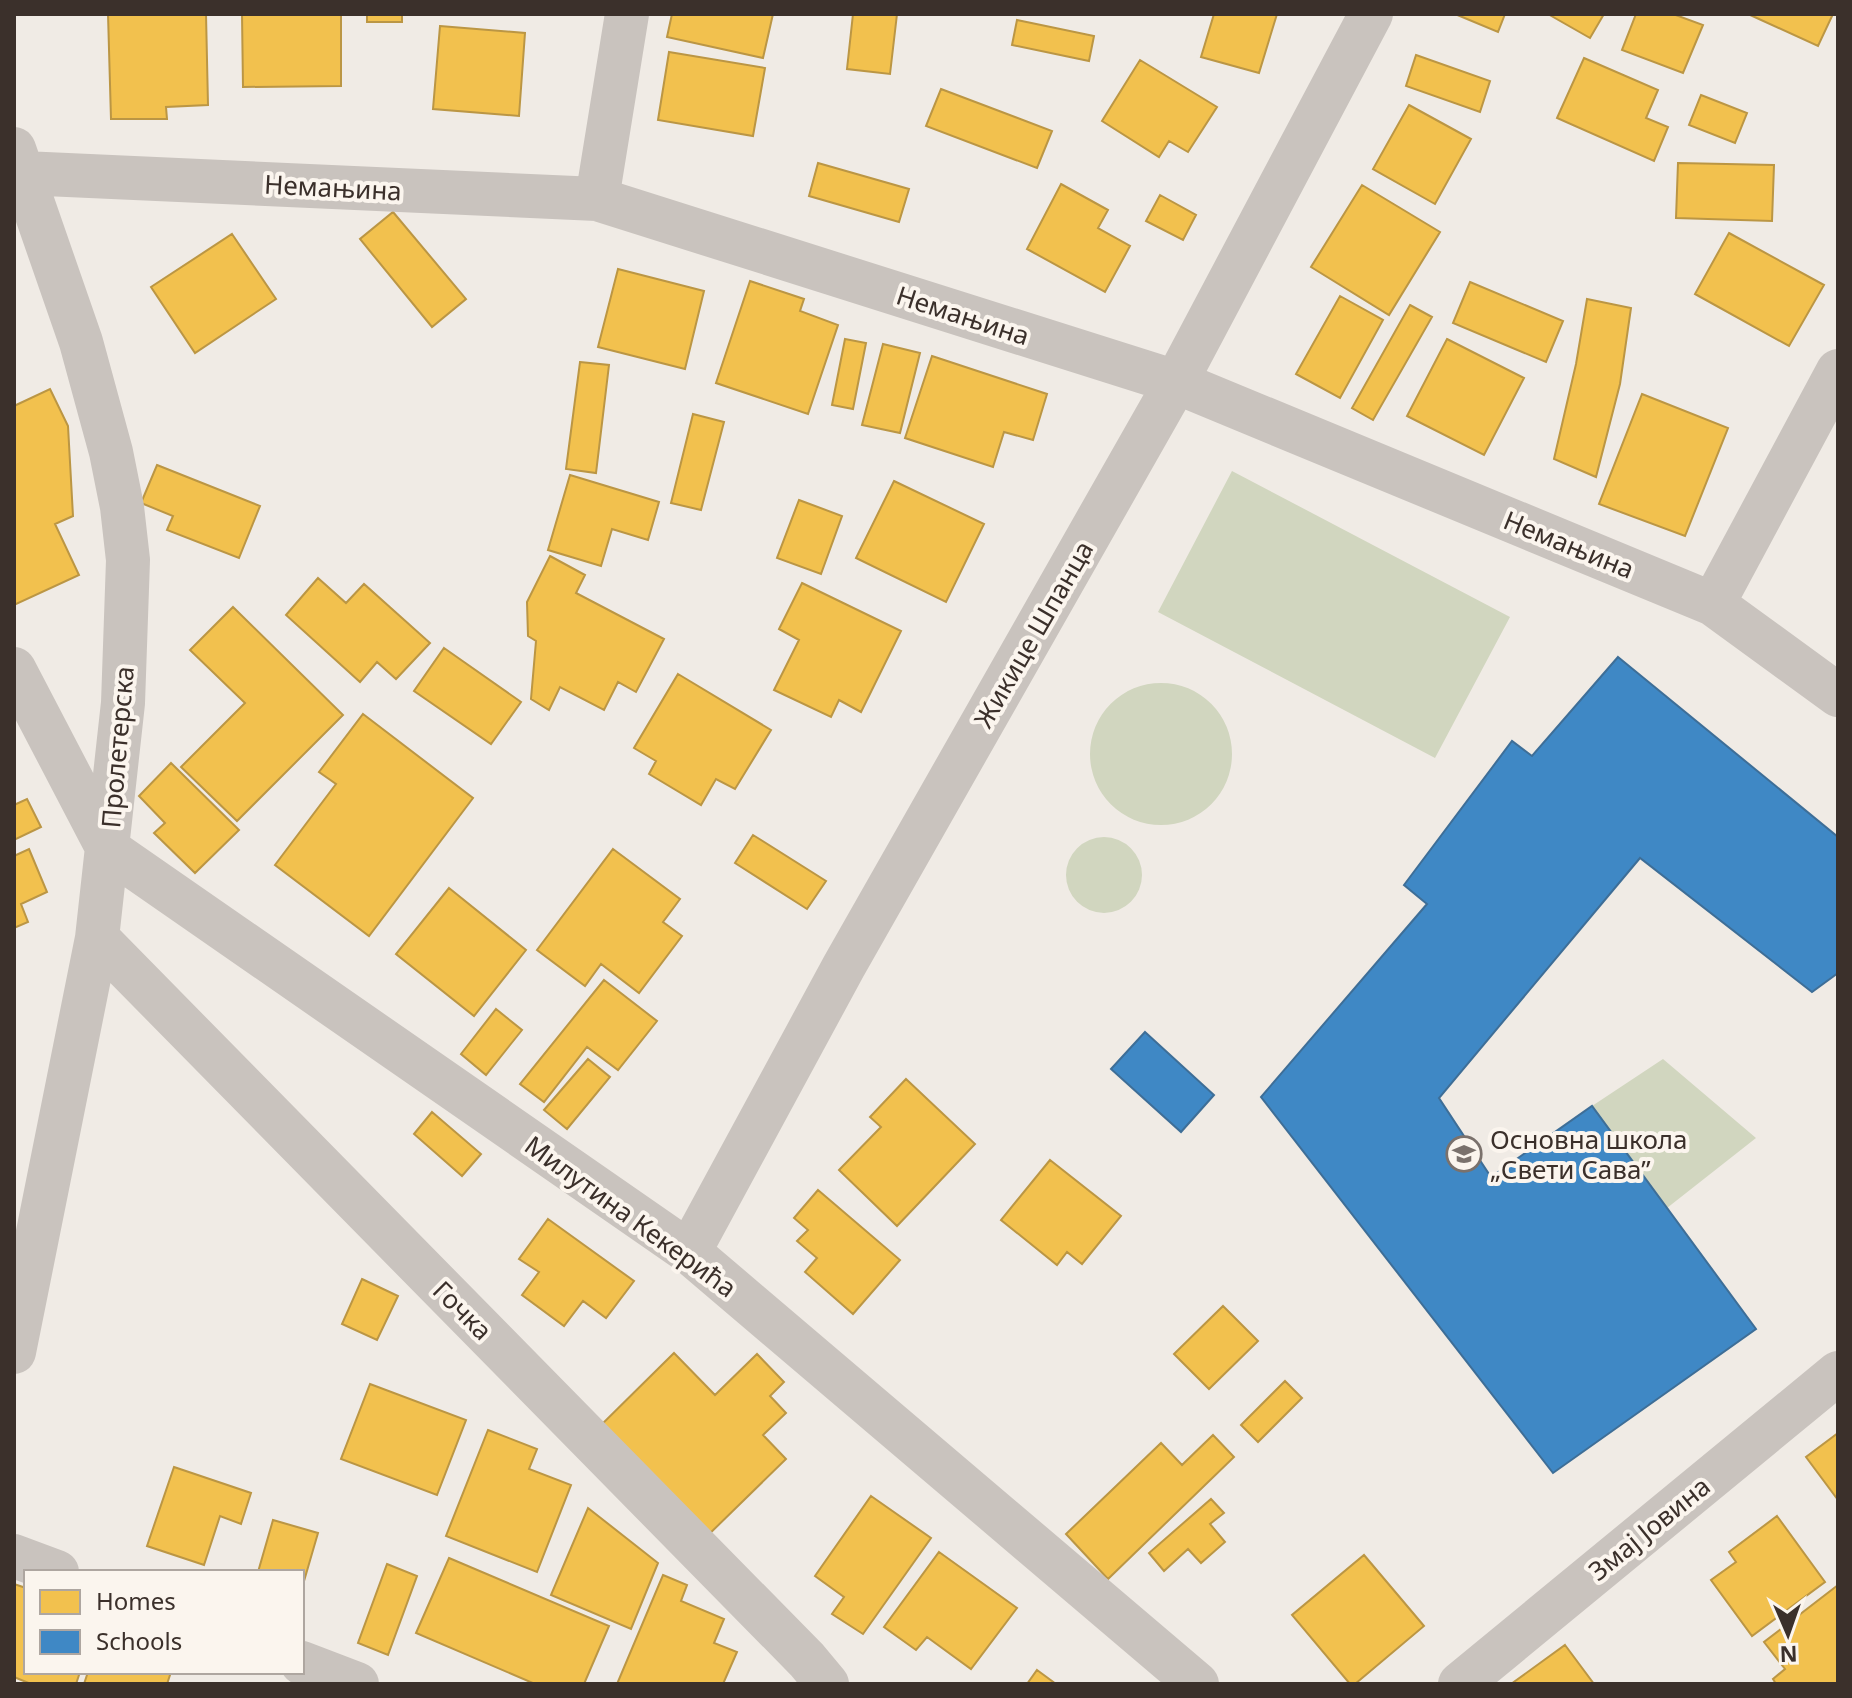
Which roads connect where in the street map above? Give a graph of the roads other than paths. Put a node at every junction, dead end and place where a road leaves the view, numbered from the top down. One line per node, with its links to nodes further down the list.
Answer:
1 (627, 14): 4 (street)
2 (1371, 14): 6 (street, Жикице Шпанца)
3 (18, 161): 4 (street, Немањина); 10 (street, Пролетерска)
4 (597, 199): 6 (street, Немањина)
5 (1838, 371): 7 (street)
6 (1176, 382): 7 (street, Немањина); 12 (street, Жикице Шпанца)
7 (1713, 604): 9 (street, Немањина)
8 (14, 669): 10 (street)
9 (1838, 695)
10 (108, 849): 11 (street, Пролетерска); 12 (street, Милутина Кекерића)
11 (97, 938): 13 (street, Пролетерска); 19 (street, Гочка)
12 (689, 1252): 20 (street, Милутина Кекерића)
13 (14, 1352)
14 (1838, 1373): 21 (street, Змај Јовина)
15 (14, 1556): 16 (street)
16 (52, 1570)
17 (304, 1664): 18 (street)
18 (357, 1684)
19 (827, 1684)
20 (1197, 1684)
21 (1460, 1684)

